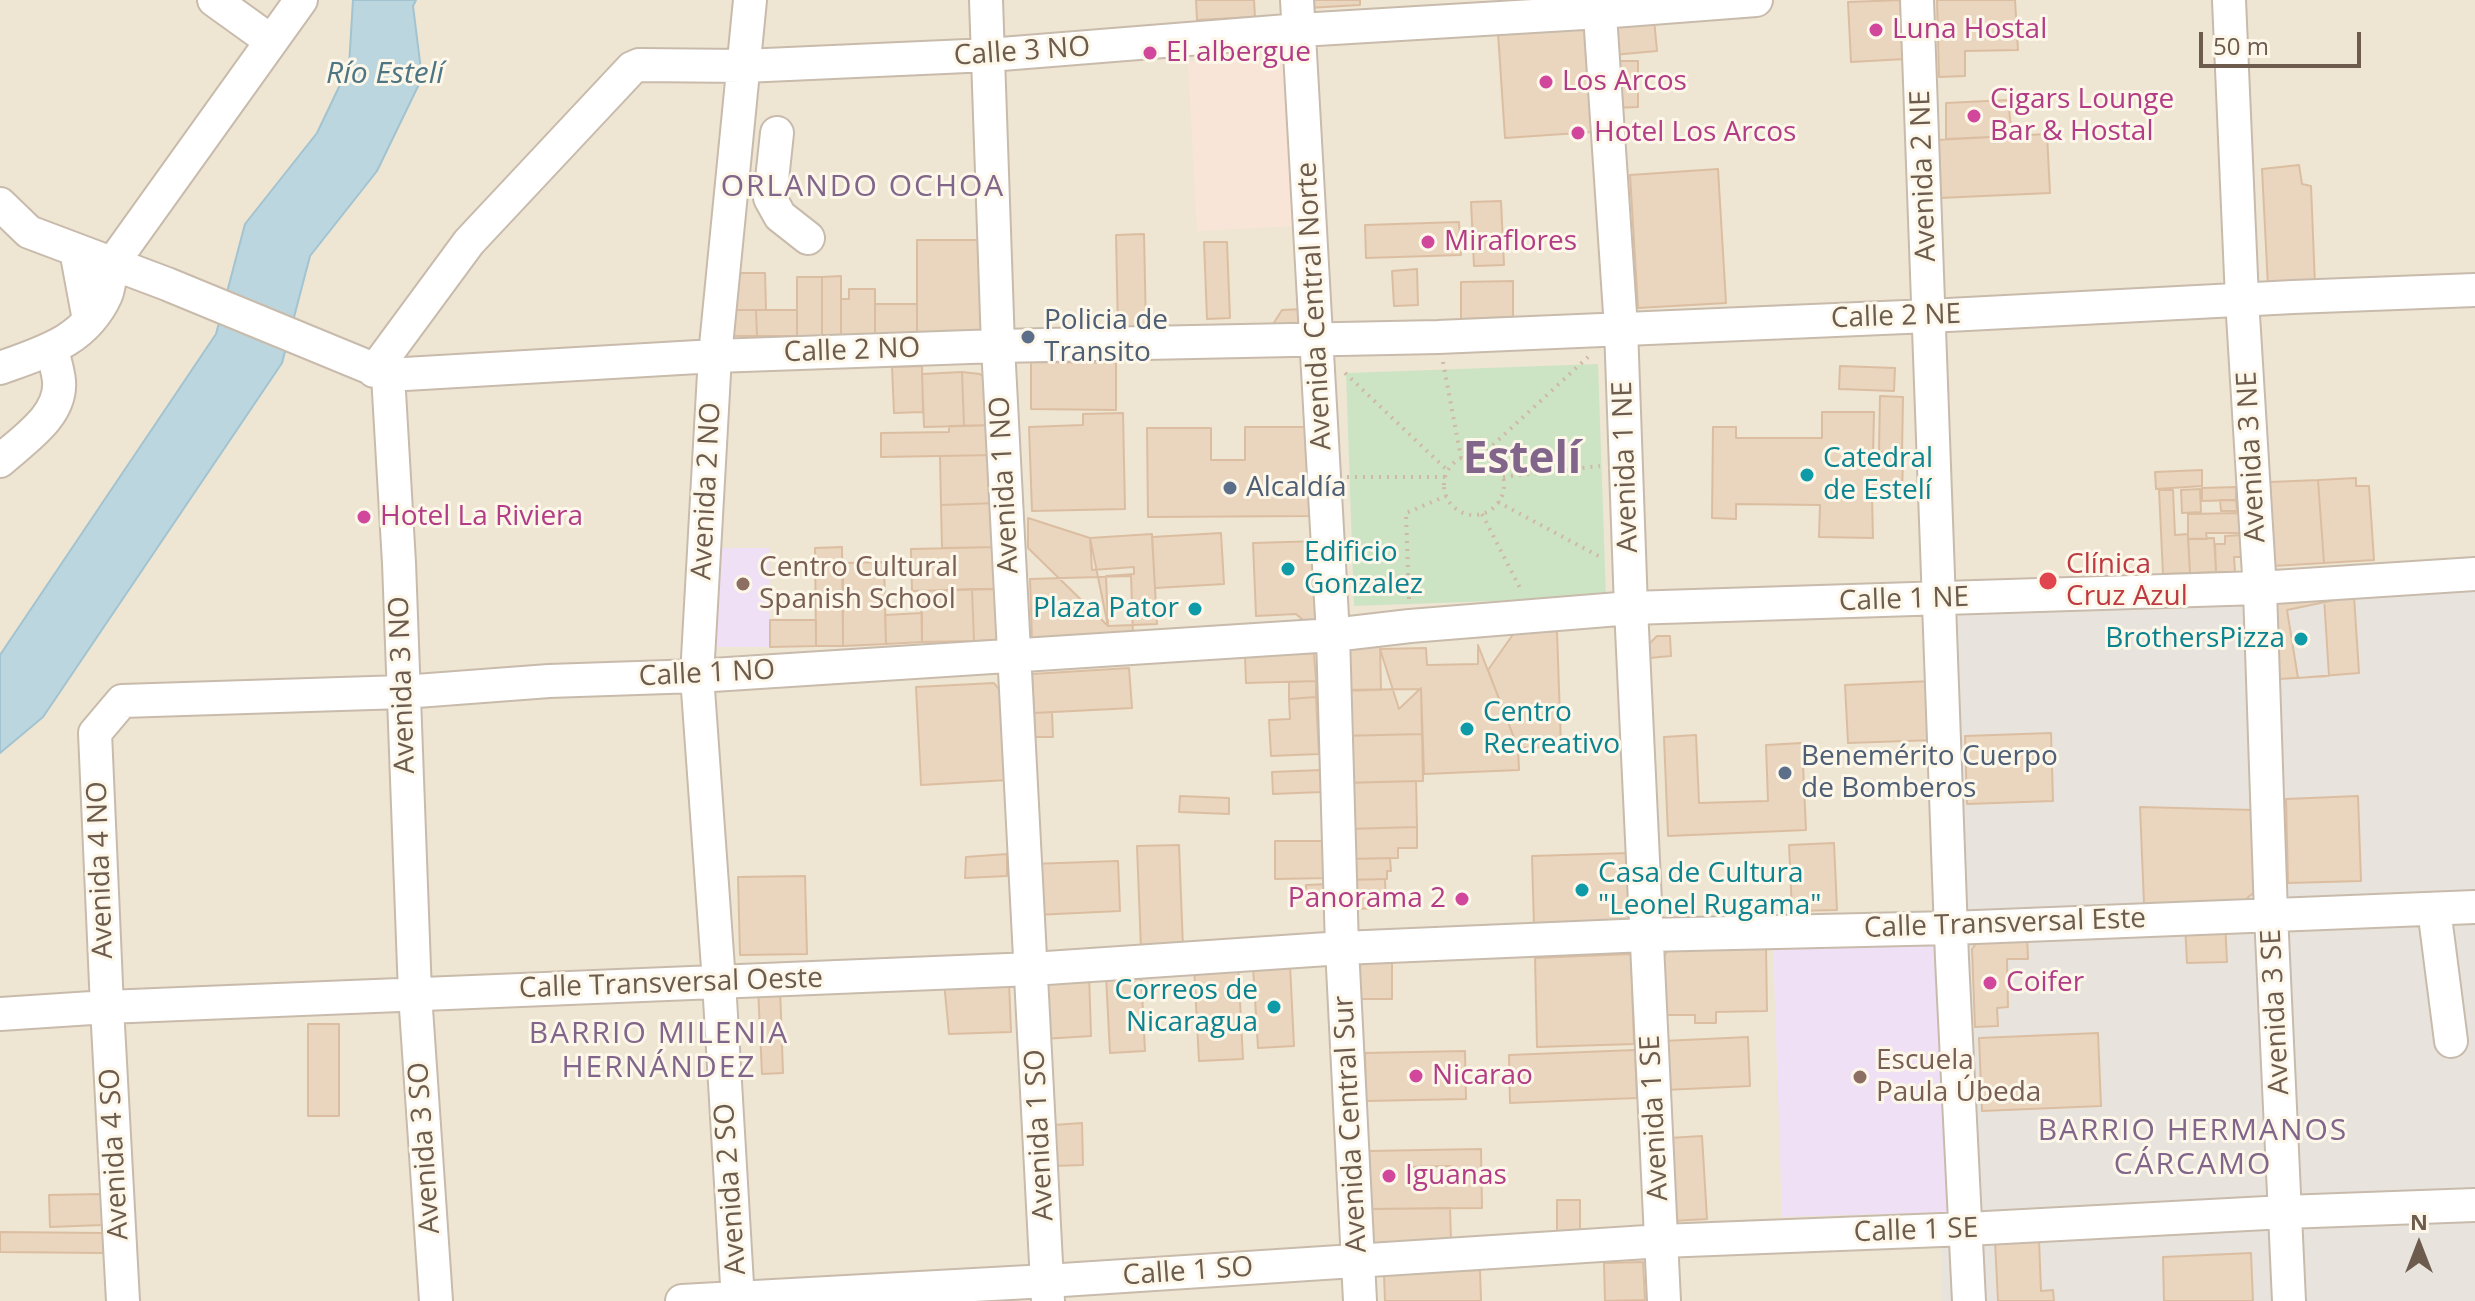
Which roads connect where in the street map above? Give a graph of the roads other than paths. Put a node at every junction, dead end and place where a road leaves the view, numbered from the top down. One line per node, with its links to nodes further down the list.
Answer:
1 (214, 0): 10 (street)
2 (301, 0): 10 (street)
3 (750, 0): 12 (street, Avenida 2 NO)
4 (986, 0): 11 (street, Avenida 1 NO)
5 (1756, 0): 8 (street, Calle 3 NO)
6 (1917, 0): 22 (street, Avenida 2 NE)
7 (2229, 0): 21 (street, Avenida 3 NE)
8 (1599, 6): 9 (street, Calle 3 NO); 24 (street, Avenida 1 NE)
9 (1299, 15): 11 (street, Calle 3 NO); 25 (street, Avenida Central Norte)
10 (271, 41): 19 (street)
11 (989, 55): 12 (street, Calle 3 NO); 26 (street, Avenida 1 NO)
12 (744, 66): 14 (street, Avenida 2 NO); 30 (street, Calle 3 NO)
13 (777, 133): 15 (street)
14 (731, 197): 15 (street); 28 (street, Avenida 2 NO)
15 (770, 198): 17 (street)
16 (0, 204): 18 (street)
17 (808, 238)
18 (76, 250): 19 (street); 23 (street)
19 (112, 264): 23 (street); 30 (street)
20 (2475, 290): 21 (street, Calle 2 NE)
21 (2242, 299): 22 (street, Calle 2 NE); 33 (street, Avenida 3 NE)
22 (1929, 316): 24 (street, Calle 2 NE); 34 (street, Avenida 2 NE)
23 (89, 320): 27 (street)
24 (1621, 328): 25 (street, Calle 2 NE); 35 (street, Avenida 1 NE)
25 (1317, 340): 26 (street, Calle 2 NO); 36 (street, Avenida Central Norte)
26 (998, 346): 28 (street, Calle 2 NO); 37 (street, Avenida 1 NO)
27 (52, 349): 29 (street); 31 (street)
28 (715, 356): 30 (street, Calle 2 NO); 38 (street, Avenida 2 NO)
29 (0, 368)
30 (381, 373): 39 (street, Avenida 3 NO)
31 (0, 461)
32 (2475, 574): 33 (street, Calle 1 NE)
33 (2259, 588): 34 (street, Calle 1 NE); 43 (street, Avenida 3 NE)
34 (1939, 600): 35 (street, Calle 1 NE); 44 (street, Avenida 2 NE)
35 (1631, 608): 36 (street, Calle 1 NE); 45 (street, Avenida 1 NE)
36 (1333, 635): 37 (street, Calle 1 NO); 46 (street, Avenida Central Norte)
37 (1014, 654): 38 (street, Calle 1 NO); 47 (street, Avenida 1 NO)
38 (697, 676): 39 (street, Calle 1 NO); 48 (street, Avenida 2 NO)
39 (403, 692): 40 (street, Calle 1 NO); 49 (street, Avenida 3 NO)
40 (95, 733): 50 (street, Avenida 4 NO)
41 (2475, 907): 42 (street, Calle Transversal Este)
42 (2434, 909): 43 (street, Calle Transversal Este); 52 (street)
43 (2271, 914): 44 (street, Calle Transversal Este); 54 (street, Avenida 3 SE)
44 (1951, 928): 45 (street, Calle Transversal Este); 55 (street, Avenida 2 NE)
45 (1646, 935): 46 (street, Calle Transversal Este); 56 (street, Avenida 1 SE)
46 (1342, 948): 47 (street, Calle Transversal Oeste); 57 (street, Avenida Central Sur)
47 (1032, 969): 48 (street, Calle Transversal Oeste); 58 (street, Avenida 1 SO)
48 (719, 982): 49 (street, Calle Transversal Oeste); 59 (street, Avenida 2 SO)
49 (415, 994): 50 (street, Calle Transversal Oeste); 61 (street, Avenida 3 SO)
50 (107, 1007): 51 (street, Calle Transversal Oeste); 60 (street, Avenida 4 SO)
51 (0, 1014)
52 (2451, 1041)
53 (2475, 1205): 54 (street, Calle 1 SE)
54 (2285, 1212): 55 (street, Calle 1 SE); 66 (street, Avenida 3 SE)
55 (1967, 1229): 56 (street, Calle 1 SE); 65 (street, Avenida 2 NE)
56 (1662, 1241): 57 (street, Calle 1 SE); 64 (street, Avenida 1 SE)
57 (1358, 1261): 58 (street, Calle 1 SO); 63 (street, Avenida Central Sur)
58 (1048, 1291): 59 (street, Calle 1 SO)
59 (738, 1299): 62 (street, Calle 1 SO)
60 (123, 1301)
61 (436, 1301)
62 (682, 1301)
63 (1360, 1301)
64 (1664, 1301)
65 (1969, 1301)
66 (2289, 1301)

